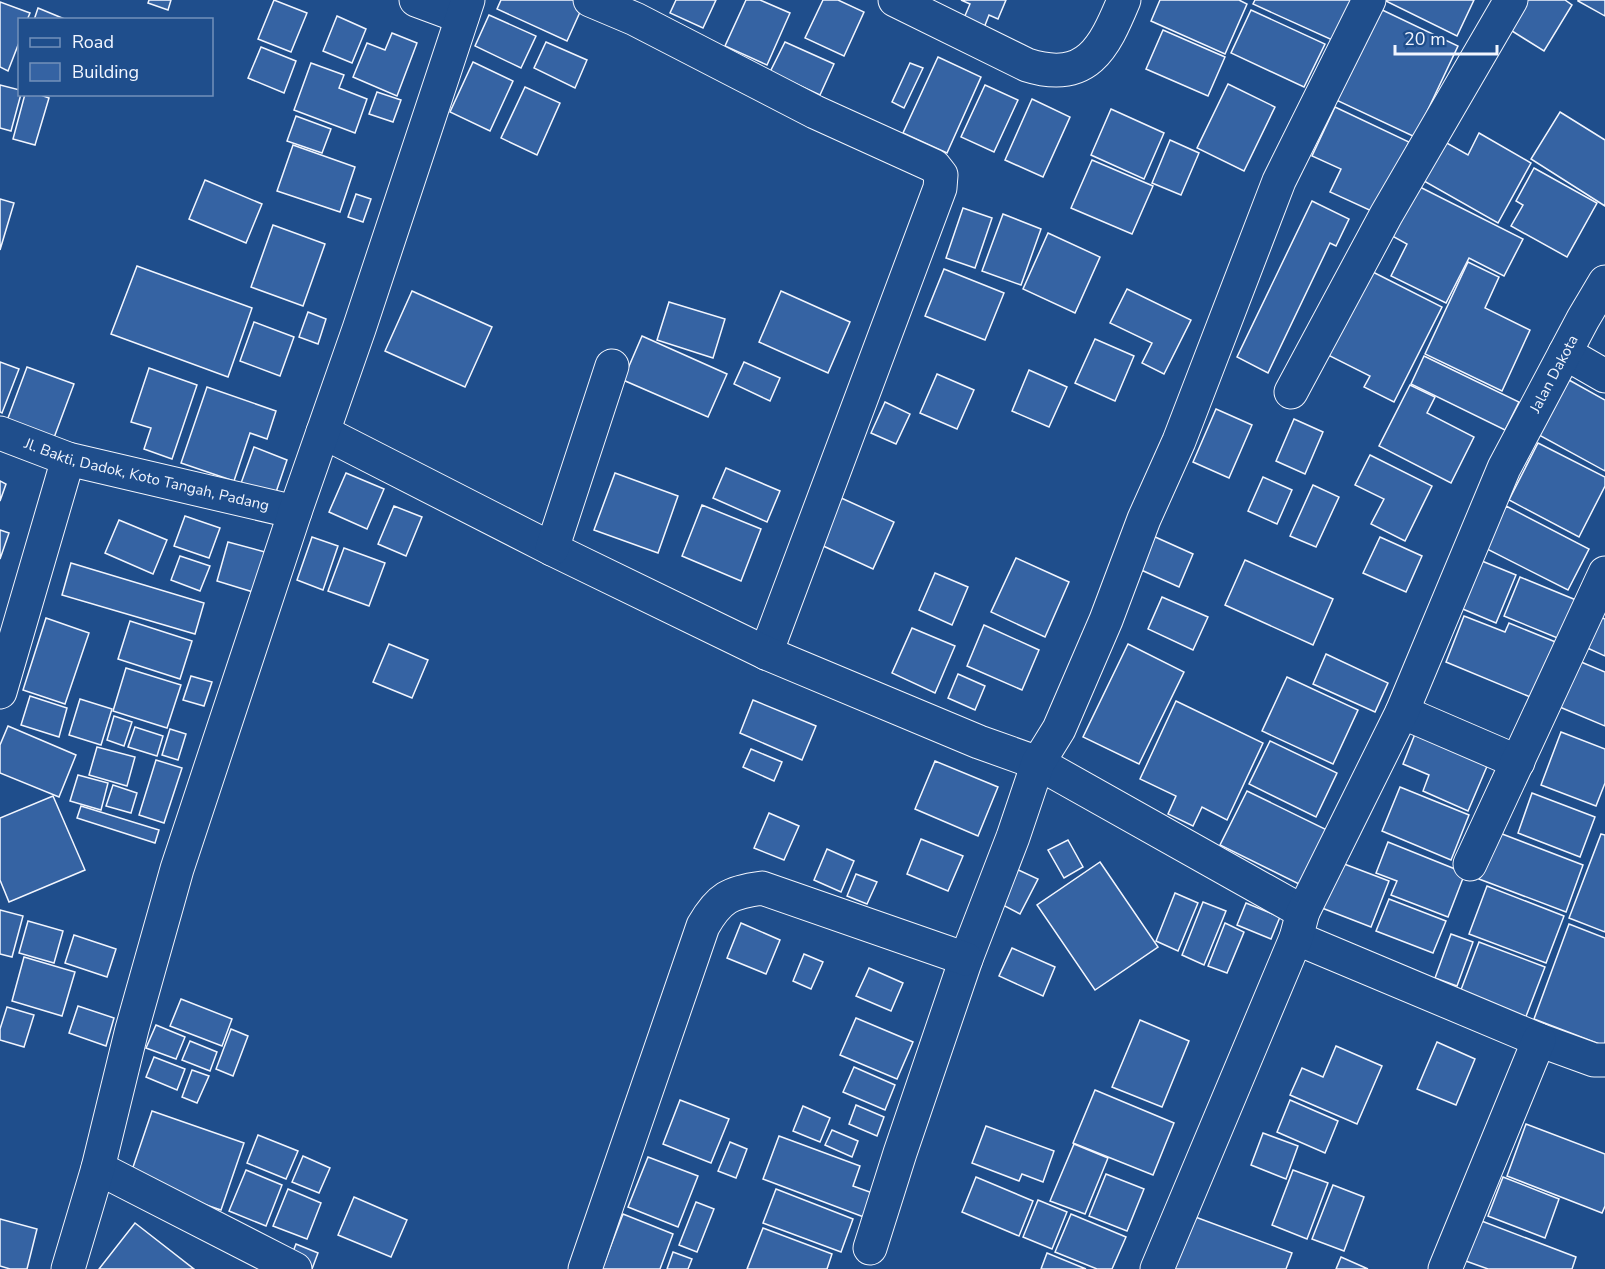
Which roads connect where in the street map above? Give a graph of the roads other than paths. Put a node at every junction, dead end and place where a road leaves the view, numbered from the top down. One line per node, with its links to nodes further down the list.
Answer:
1 (416, 0): 7 (street)
2 (590, 0): 19 (street)
3 (894, 0): 4 (street)
4 (1124, 0)
5 (1369, 0): 23 (street)
6 (1510, 0): 12 (street)
7 (465, 9): 13 (street)
8 (1605, 282): 9 (street, Jalan Dakota)
9 (1565, 353): 11 (street); 21 (street, Jalan Dakota)
10 (612, 366): 17 (street)
11 (1605, 376)
12 (1291, 392)
13 (323, 432): 16 (street); 17 (street)
14 (0, 433): 15 (street, Jl. Bakti, Dadok, Koto Tangah, Padang)
15 (68, 459): 16 (street, Jl. Bakti, Dadok, Koto Tangah, Padang); 20 (street)
16 (295, 512): 29 (street)
17 (552, 549): 19 (street)
18 (1605, 573): 22 (street)
19 (766, 653): 23 (street)
20 (0, 692)
21 (1402, 712): 22 (street); 25 (street, Jalan Dakota)
22 (1518, 762): 24 (street)
23 (1038, 763): 25 (street); 26 (street)
24 (1470, 864)
25 (1299, 925): 27 (street); 34 (street, Jalan Dakota)
26 (966, 959): 30 (street); 33 (street)
27 (1539, 1040): 28 (street); 35 (street)
28 (1605, 1060)
29 (98, 1168): 31 (street); 32 (street)
30 (870, 1248)
31 (68, 1269)
32 (295, 1269)
33 (585, 1269)
34 (1157, 1269)
35 (1444, 1269)

